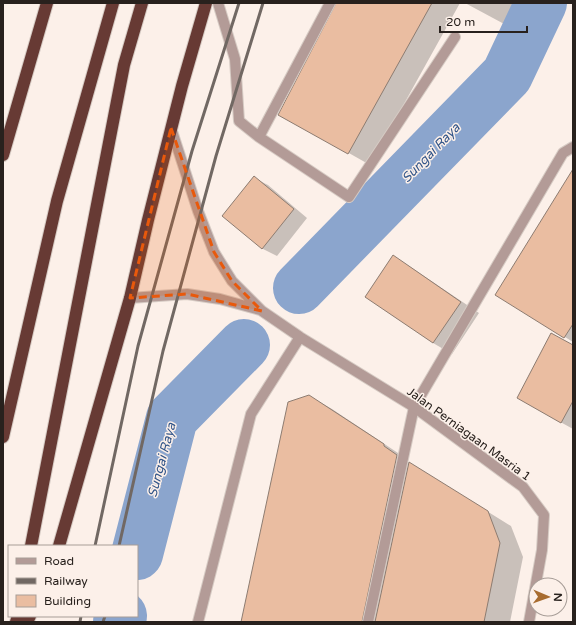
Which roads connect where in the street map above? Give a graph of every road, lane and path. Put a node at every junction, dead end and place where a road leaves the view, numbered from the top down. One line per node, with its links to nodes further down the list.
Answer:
1 (47, 3): 11 (highway)
2 (112, 3): 16 (highway)
3 (142, 3): 17 (highway)
4 (206, 3): 8 (highway)
5 (218, 3): 9 (street)
6 (330, 3): 9 (street)
7 (455, 37): 9 (street)
8 (171, 128): 12 (highway); 13 (street)
9 (259, 137)
10 (573, 147): 15 (street)
11 (3, 156)
12 (130, 298): 13 (street); 18 (highway)
13 (262, 310): 14 (street, Jalan Perniagaan Masria 1)
14 (300, 337): 15 (street, Jalan Perniagaan Masria 1); 19 (street)
15 (414, 407): 20 (street); 21 (street, Jalan Perniagaan Masria 1)
16 (3, 437)
17 (31, 545)
18 (58, 545)
19 (198, 622)
20 (368, 622)
21 (529, 622)

